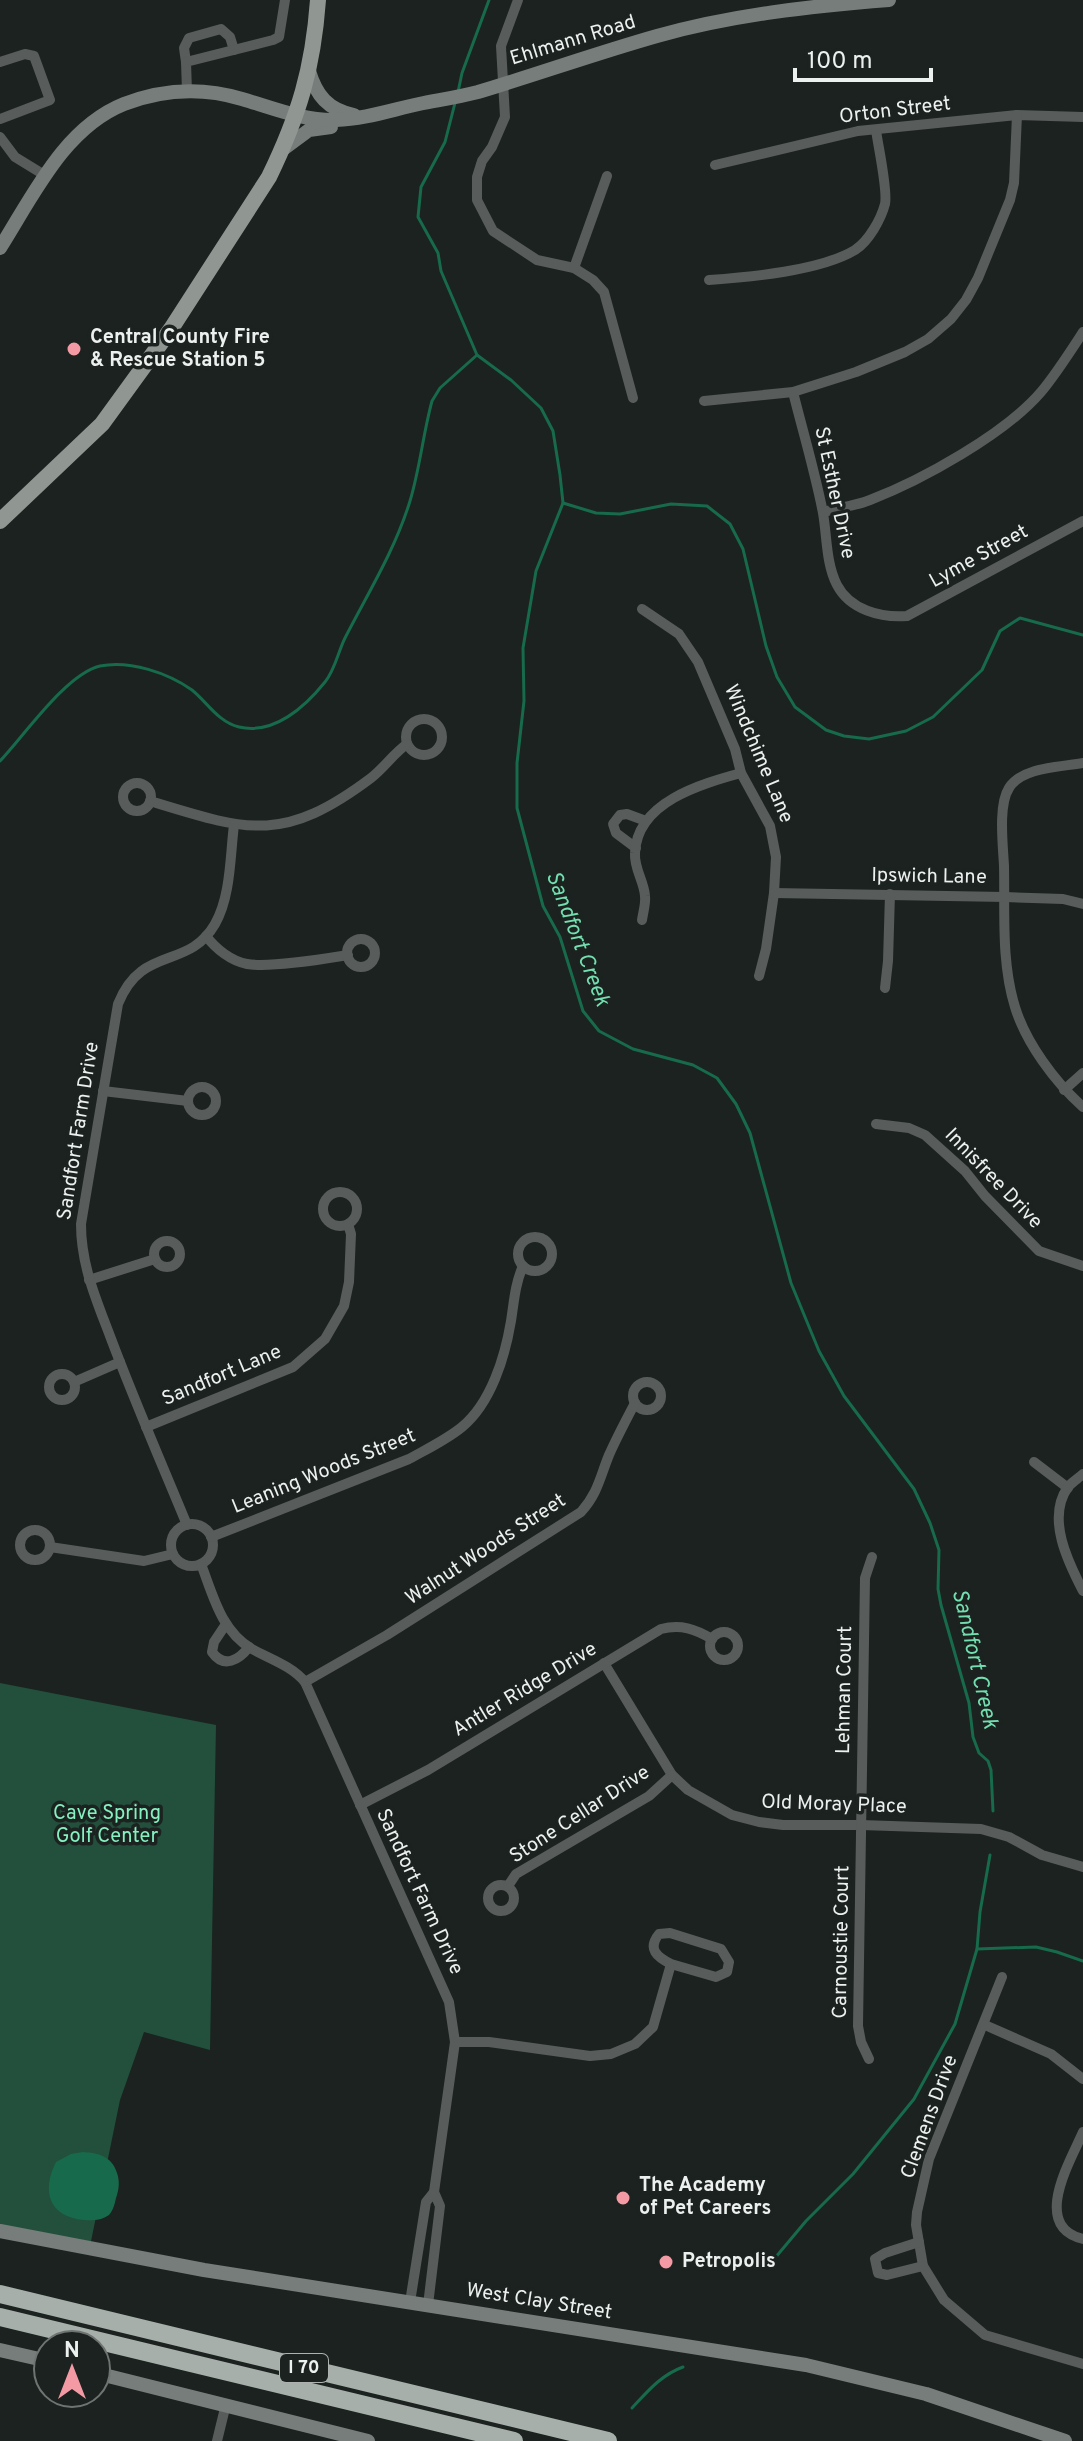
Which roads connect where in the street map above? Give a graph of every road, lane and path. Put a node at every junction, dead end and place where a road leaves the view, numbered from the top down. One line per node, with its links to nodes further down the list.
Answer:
1 (285, 0): 6 (street)
2 (318, 0): 9 (main road)
3 (518, 0): 10 (street)
4 (889, 0): 5 (street, Ehlmann Road)
5 (850, 2): 10 (street, Ehlmann Road)
6 (234, 50): 8 (street); 8 (street)
7 (0, 62): 16 (street)
8 (186, 62): 11 (street)
9 (309, 71): 12 (main road); 14 (street)
10 (504, 83): 14 (street, Ehlmann Road); 24 (street)
11 (187, 91): 12 (street, Ehlmann Road); 21 (street, Ehlmann Road)
12 (296, 115): 14 (street, Ehlmann Road); 19 (main road)
13 (1017, 115): 15 (street, Orton Street); 17 (street, Orton Street); 27 (street)
14 (366, 117): 19 (street, Ehlmann Road)
15 (1083, 117)
16 (0, 119)
17 (876, 130): 20 (street, Orton Street); 25 (street)
18 (0, 137): 21 (street)
19 (282, 150): 31 (main road)
20 (715, 165)
21 (46, 176): 23 (street, Ehlmann Road)
22 (607, 176): 24 (street)
23 (0, 248)
24 (574, 268): 28 (street)
25 (709, 280)
26 (1083, 332): 30 (street)
27 (793, 392): 29 (street); 30 (street, St Esther Drive)
28 (633, 398)
29 (704, 401)
30 (823, 512): 34 (street, St Esther Drive)
31 (0, 521)
32 (1083, 521): 34 (street, Lyme Street)
33 (642, 609): 37 (street, Windchime Lane)
34 (890, 618)
35 (407, 744): 40 (street)
36 (1083, 763): 44 (street)
37 (741, 773): 39 (street); 42 (street, Windchime Lane)
38 (150, 801): 40 (street)
39 (646, 821): 41 (street); 41 (street)
40 (234, 825): 47 (street)
41 (636, 848): 46 (street)
42 (774, 893): 43 (street, Ipswich Lane); 49 (street, Windchime Lane)
43 (890, 894): 44 (street, Ipswich Lane); 50 (street)
44 (1005, 897): 45 (street, Ipswich Lane); 52 (street)
45 (1083, 904)
46 (642, 920)
47 (206, 936): 48 (street); 53 (street, Sandfort Farm Drive)
48 (348, 955)
49 (759, 976)
50 (885, 988)
51 (1083, 1073): 52 (street)
52 (1064, 1090): 55 (street)
53 (103, 1091): 54 (street); 61 (street, Sandfort Farm Drive)
54 (188, 1101)
55 (1083, 1107)
56 (876, 1124): 60 (street, Innisfree Drive)
57 (348, 1224): 65 (street, Sandfort Lane)
58 (155, 1259): 61 (street)
59 (523, 1266): 70 (street, Leaning Woods Street)
60 (1083, 1266)
61 (89, 1280): 62 (street, Sandfort Farm Drive)
62 (120, 1362): 63 (street); 65 (street, Sandfort Farm Drive)
63 (74, 1382)
64 (635, 1403): 80 (street, Walnut Woods Street)
65 (146, 1427): 69 (street, Sandfort Farm Drive)
66 (1034, 1462): 68 (street)
67 (1083, 1474): 68 (street)
68 (1068, 1488): 75 (street)
69 (187, 1525): 70 (street); 72 (street)
70 (211, 1537): 74 (street)
71 (50, 1547): 72 (street)
72 (173, 1554): 74 (street)
73 (872, 1557): 83 (street, Lehman Court)
74 (201, 1564): 76 (street)
75 (1083, 1591)
76 (226, 1624): 78 (street); 78 (street)
77 (712, 1639): 79 (street, Antler Ridge Drive)
78 (249, 1647): 80 (street)
79 (604, 1663): 81 (street, Old Moray Place); 82 (street, Antler Ridge Drive)
80 (305, 1682): 82 (street, Sandfort Farm Drive)
81 (672, 1775): 83 (street, Old Moray Place); 85 (street, Stone Cellar Drive)
82 (360, 1805): 89 (street, Sandfort Farm Drive)
83 (861, 1825): 84 (street, Old Moray Place); 90 (street, Carnoustie Court)
84 (1083, 1867)
85 (508, 1886)
86 (671, 1964): 86 (street); 89 (street)
87 (1002, 1977): 88 (street, Clemens Drive)
88 (985, 2025): 91 (street); 96 (street, Clemens Drive)
89 (455, 2042): 93 (street, Sandfort Farm Drive)
90 (869, 2059)
91 (1083, 2079)
92 (1083, 2132): 95 (street)
93 (434, 2192): 99 (street, Sandfort Farm Drive); 100 (street, Sandfort Farm Drive)
94 (0, 2231): 99 (street, West Clay Street)
95 (1083, 2239)
96 (919, 2242): 97 (street, Clemens Drive); 97 (street)
97 (923, 2266): 104 (street, Clemens Drive)
98 (0, 2294): 110 (highway, I 70)
99 (410, 2302): 100 (street, West Clay Street)
100 (428, 2305): 111 (street, West Clay Street)
101 (0, 2317): 109 (highway, I 70)
102 (0, 2350): 103 (street)
103 (32, 2357)
104 (1083, 2364)
105 (112, 2377): 106 (street)
106 (226, 2404): 107 (street); 108 (street)
107 (217, 2441)
108 (368, 2441)
109 (514, 2441)
110 (608, 2441)
111 (1065, 2441)

